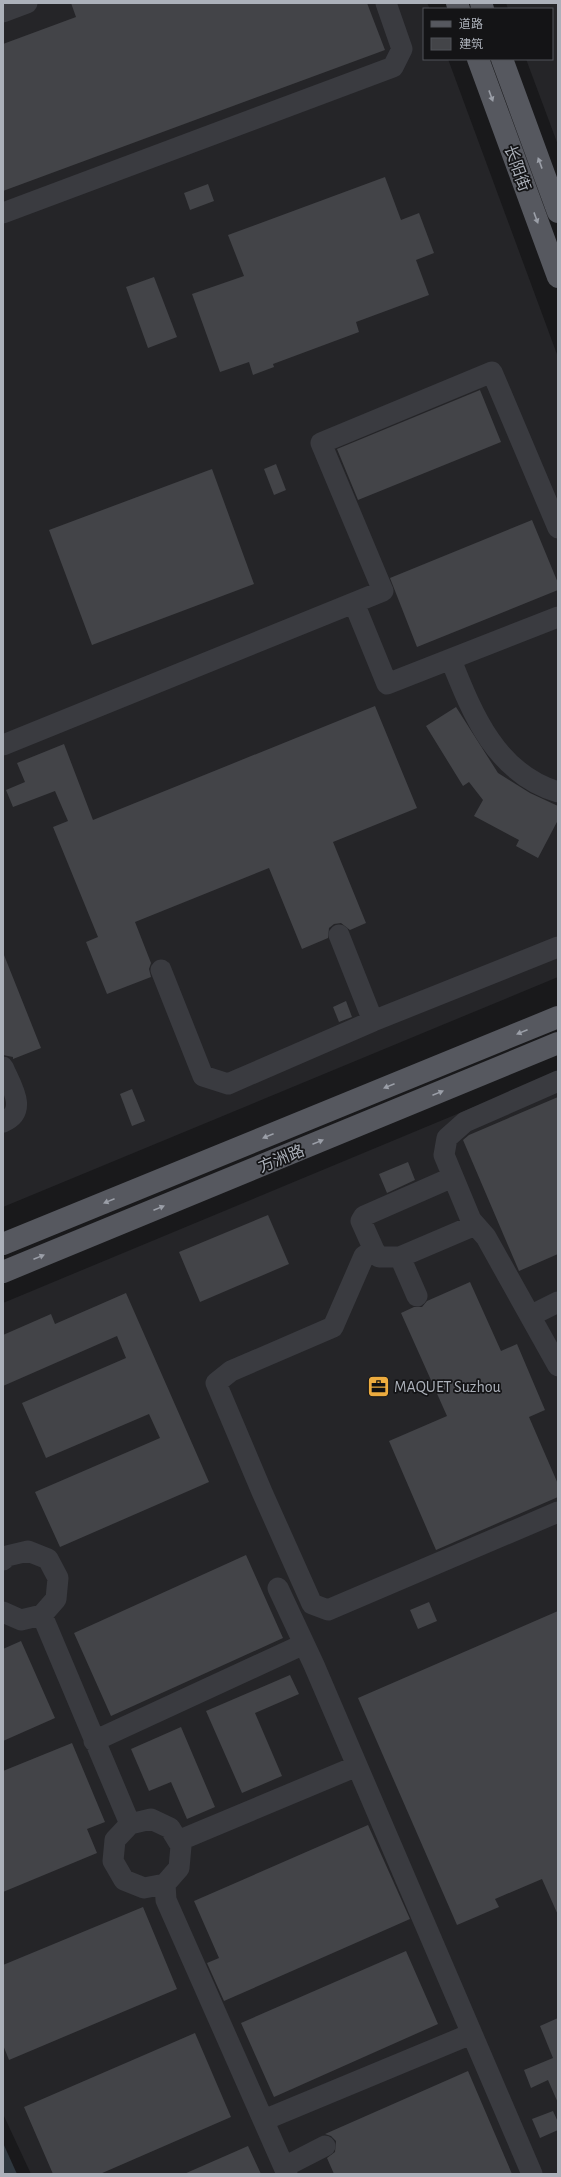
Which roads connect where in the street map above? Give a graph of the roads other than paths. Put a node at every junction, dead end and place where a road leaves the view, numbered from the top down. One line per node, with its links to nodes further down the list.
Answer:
1 (27, 3): 3 (lane)
2 (386, 3): 7 (lane)
3 (3, 12)
4 (478, 60): 8 (main road, 长阳街, one-way to 8)
5 (502, 60): 6 (main road, 长阳街, one-way to 5)
6 (558, 212)
7 (3, 213)
8 (558, 277)
9 (557, 523): 10 (lane)
10 (354, 603): 12 (lane); 13 (lane)
11 (558, 617): 12 (lane)
12 (451, 660): 14 (lane)
13 (3, 745)
14 (558, 792)
15 (339, 935): 19 (lane)
16 (558, 947): 19 (lane)
17 (161, 970): 19 (lane)
18 (558, 1017): 26 (main road, 方洲路, one-way to 26)
19 (373, 1021)
20 (558, 1043): 29 (main road, 方洲路, one-way to 20)
21 (3, 1067): 23 (lane)
22 (558, 1081): 24 (lane)
23 (3, 1122)
24 (453, 1177): 25 (lane); 27 (lane)
25 (475, 1225): 28 (lane); 32 (lane)
26 (3, 1244)
27 (374, 1250): 28 (lane); 34 (lane)
28 (400, 1257): 30 (lane)
29 (3, 1272)
30 (417, 1296)
31 (558, 1302): 32 (lane)
32 (530, 1316): 33 (lane)
33 (558, 1366)
34 (558, 1512)
35 (4, 1553): 38 (lane)
36 (278, 1588): 39 (lane)
37 (3, 1612): 38 (lane)
38 (42, 1615): 40 (lane)
39 (304, 1644): 40 (lane); 41 (lane)
40 (94, 1741): 42 (lane)
41 (357, 1766): 43 (lane); 45 (lane)
42 (130, 1824): 43 (lane); 44 (lane)
43 (178, 1841): 44 (lane)
44 (165, 1884): 46 (lane)
45 (471, 2034): 46 (lane); 49 (lane)
46 (264, 2120): 48 (lane)
47 (325, 2146): 48 (lane)
48 (285, 2170)
49 (532, 2174)

